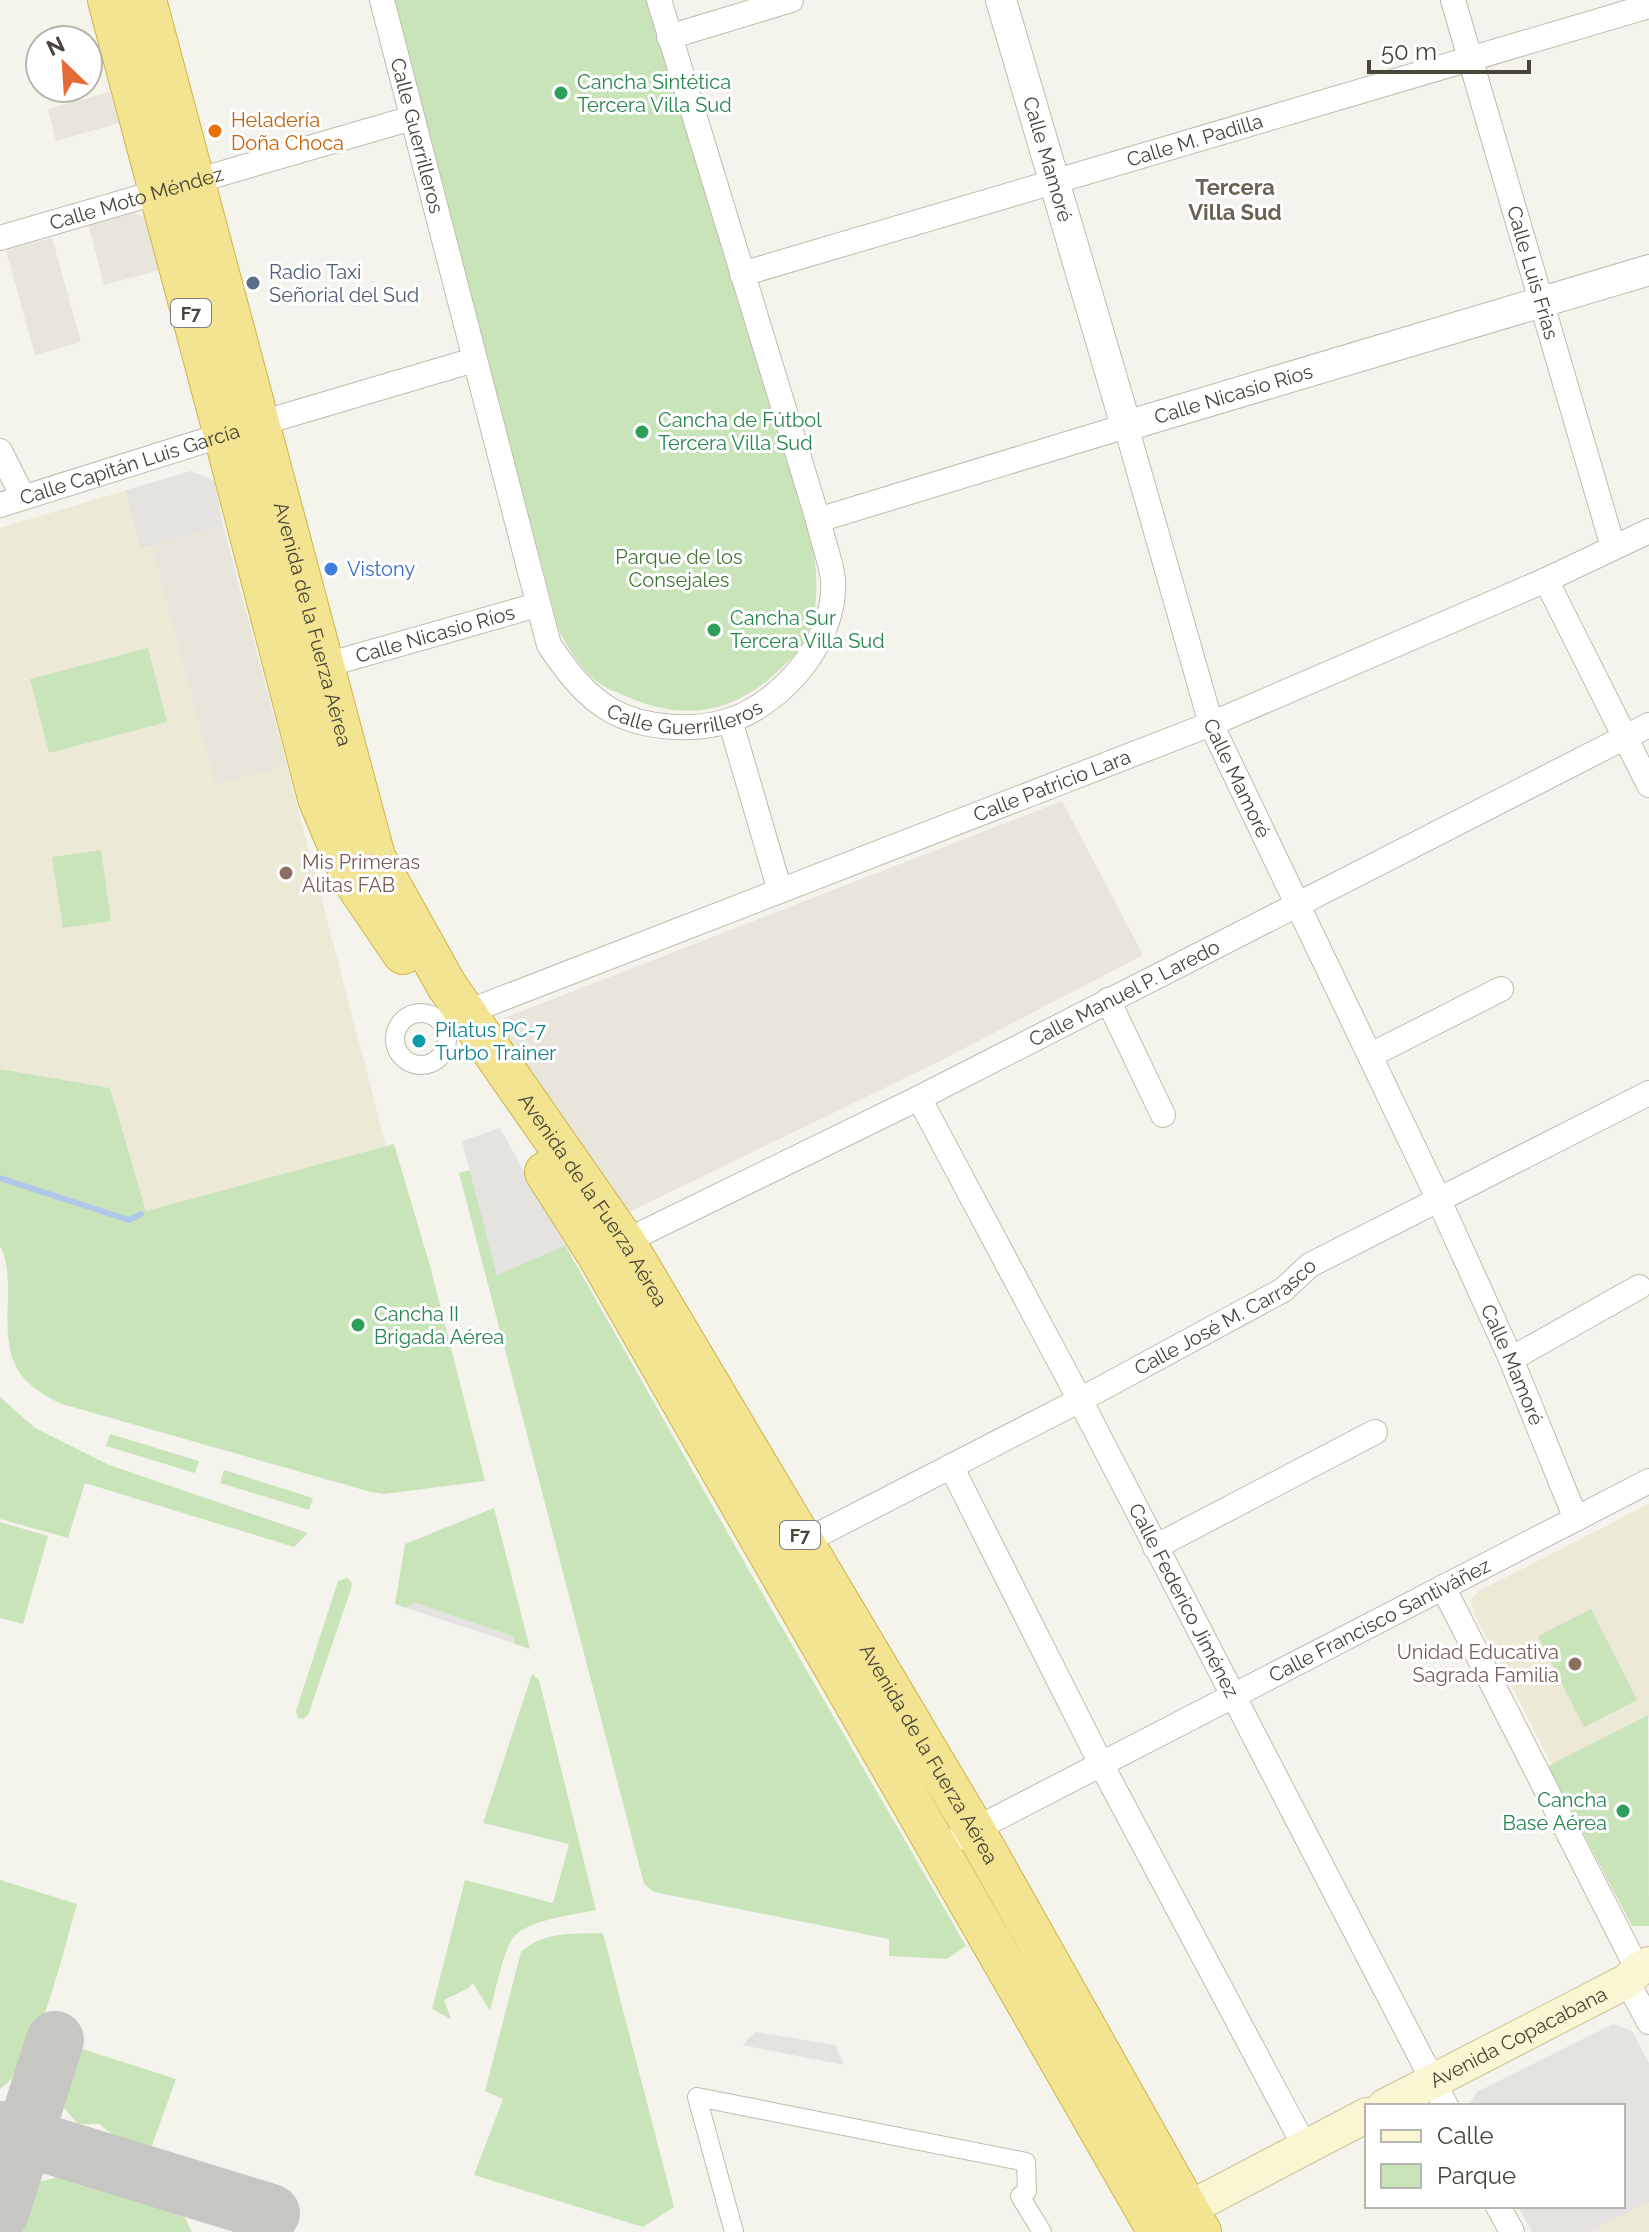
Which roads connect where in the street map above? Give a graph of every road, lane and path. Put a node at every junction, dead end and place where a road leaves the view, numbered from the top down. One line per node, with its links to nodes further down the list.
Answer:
1 (108, 0): 13 (highway, Avenida de la Fuerza Aérea / F7)
2 (146, 0): 13 (highway, Avenida de la Fuerza Aérea / F7)
3 (382, 0): 11 (street, Calle Guerrilleros)
4 (659, 0): 9 (street, Calle Guerrilleros)
5 (791, 0): 9 (street)
6 (1001, 0): 12 (street, Calle Mamoré)
7 (1453, 0): 10 (street, Calle Luis Frias)
8 (1649, 6): 10 (street, Calle M. Padilla)
9 (669, 37): 16 (street, Calle Guerrilleros)
10 (1471, 60): 12 (street, Calle M. Padilla); 17 (street, Calle Luis Frias)
11 (412, 118): 13 (street, Calle Moto Méndez); 18 (street, Calle Guerrilleros)
12 (1055, 182): 16 (street, Calle M. Padilla); 19 (street, Calle Mamoré)
13 (175, 187): 14 (street, Calle Moto Méndez); 20 (highway, Avenida de la Fuerza Aérea / F7)
14 (0, 238)
15 (1649, 270): 17 (street, Calle Nicasio Ríos)
16 (742, 274): 23 (street, Calle Guerrilleros)
17 (1541, 303): 19 (street, Calle Nicasio Ríos); 25 (street, Calle Luis Frias)
18 (474, 360): 20 (street, Calle Capitán Luis García); 27 (street, Calle Guerrilleros)
19 (1126, 426): 23 (street, Calle Nicasio Ríos); 30 (street, Calle Mamoré)
20 (241, 429): 22 (street, Calle Capitán Luis García); 28 (highway, Avenida de la Fuerza Aérea / F7)
21 (0, 451): 22 (street)
22 (11, 501)
23 (818, 520): 29 (street, Calle Guerrilleros)
24 (1649, 531): 25 (street, Calle Patricio Lara)
25 (1613, 547): 26 (street, Calle Patricio Lara)
26 (1546, 580): 30 (street, Calle Patricio Lara); 32 (street)
27 (537, 605): 28 (street, Calle Nicasio Ríos); 29 (street, Calle Guerrilleros)
28 (305, 671): 38 (highway, Avenida de la Fuerza Aérea / F7)
29 (730, 720): 34 (street)
30 (1211, 724): 34 (street, Calle Patricio Lara); 35 (street, Calle Mamoré)
31 (1649, 725): 32 (street, Calle Manuel P. Laredo)
32 (1624, 738): 33 (street); 35 (street, Calle Manuel P. Laredo)
33 (1649, 785)
34 (780, 891): 38 (street, Calle Patricio Lara)
35 (1297, 904): 37 (street, Calle Manuel P. Laredo); 39 (street, Calle Mamoré)
36 (1501, 989): 39 (street)
37 (1108, 1000): 41 (street, Calle Manuel P. Laredo); 42 (street)
38 (452, 1027): 44 (highway, Avenida de la Fuerza Aérea / F7)
39 (1371, 1055): 43 (street, Calle Mamoré)
40 (1649, 1093): 43 (street, Calle José M. Carrasco)
41 (919, 1098): 44 (street, Calle Manuel P. Laredo); 47 (street, Calle Federico Jiménez)
42 (1163, 1115)
43 (1438, 1198): 46 (street, Calle Mamoré); 47 (street, Calle José M. Carrasco)
44 (611, 1249): 52 (highway, Avenida de la Fuerza Aérea / F7); 58 (highway, Avenida de la Fuerza Aérea / F7)
45 (1639, 1287): 46 (street)
46 (1511, 1359): 51 (street, Calle Mamoré)
47 (1080, 1400): 49 (street, Calle José M. Carrasco); 53 (street, Calle Federico Jiménez)
48 (1375, 1432): 53 (street)
49 (951, 1466): 52 (street, Calle José M. Carrasco); 56 (street)
50 (1649, 1481): 51 (street, Calle Francisco Santiváñez)
51 (1576, 1519): 54 (street, Calle Francisco Santiváñez)
52 (804, 1542): 57 (highway, Avenida de la Fuerza Aérea / F7)
53 (1155, 1547): 55 (street, Calle Federico Jiménez)
54 (1443, 1587): 55 (street, Calle Francisco Santiváñez); 59 (street)
55 (1233, 1695): 56 (street, Calle Francisco Santiváñez); 61 (street, Calle Federico Jiménez)
56 (1101, 1764): 57 (street, Calle Francisco Santiváñez); 64 (street)
57 (974, 1829): 58 (street, Calle Francisco Santiváñez); 66 (highway, Avenida de la Fuerza Aérea / F7)
58 (939, 1848): 66 (highway, Avenida de la Fuerza Aérea / F7)
59 (1638, 1961): 60 (street); 61 (main road, Avenida Copacabana)
60 (1649, 2022)
61 (1440, 2094): 62 (main road, Avenida Copacabana)
62 (1394, 2104)
63 (1365, 2116): 64 (main road)
64 (1305, 2147): 66 (main road)
65 (1499, 2208): 69 (street)
66 (1175, 2225)
67 (734, 2232): 68 (street)
68 (1042, 2232)
69 (1512, 2232)

